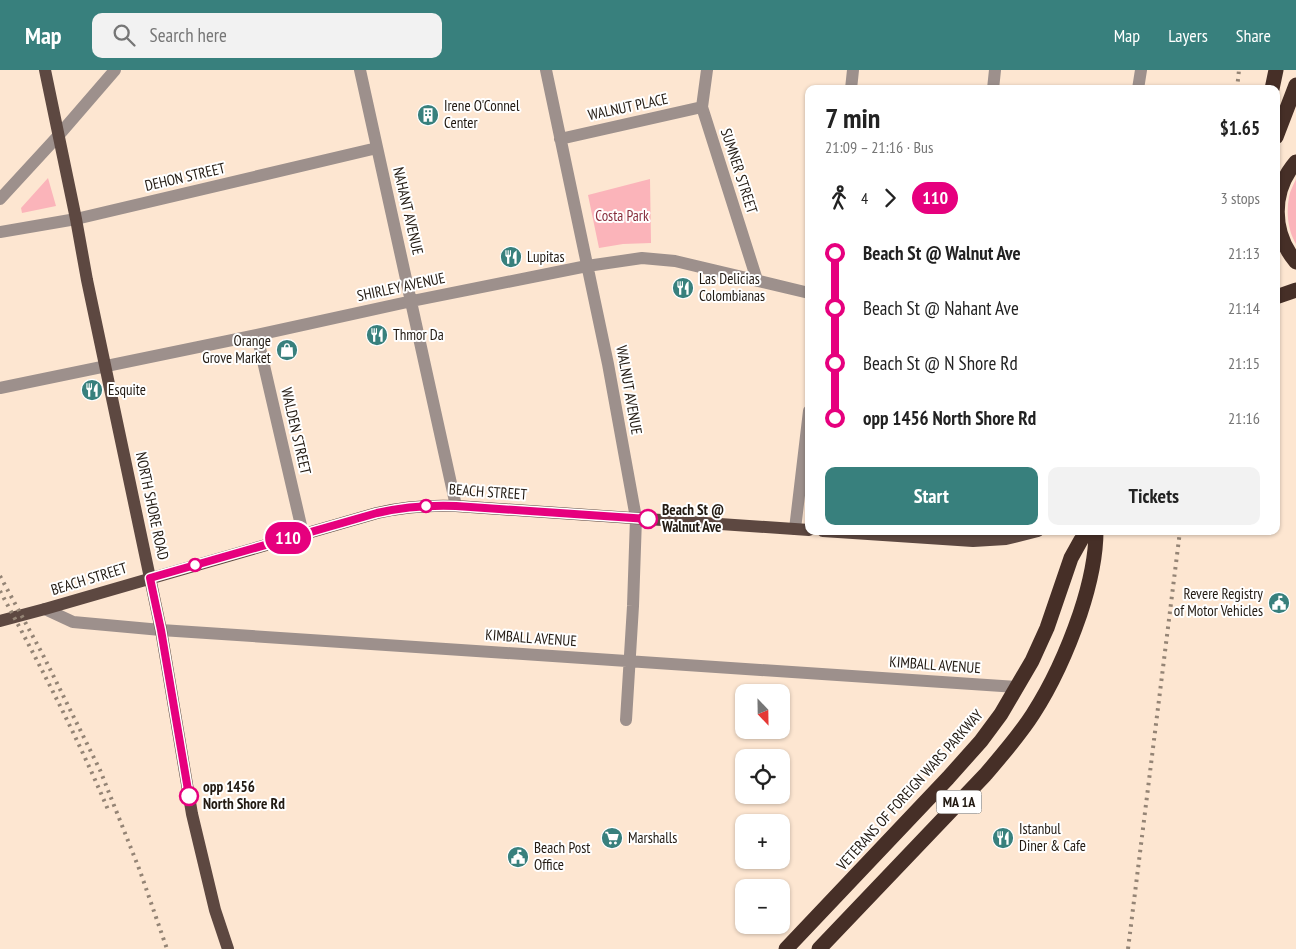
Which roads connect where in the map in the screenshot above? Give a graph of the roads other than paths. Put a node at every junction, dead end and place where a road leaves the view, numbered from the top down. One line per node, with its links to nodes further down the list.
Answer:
1 (45, 70): 17 (main road, NORTH SHORE ROAD)
2 (115, 70): 17 (street)
3 (360, 70): 19 (street, NAHANT AVENUE)
4 (546, 70): 18 (street, WALNUT AVENUE)
5 (707, 70): 15 (street, SUMNER STREET)
6 (853, 70): 10 (street)
7 (996, 70): 11 (street)
8 (1141, 70): 12 (street)
9 (1276, 70): 13 (highway)
10 (851, 85)
11 (994, 85)
12 (1139, 85)
13 (1273, 85)
14 (1296, 85): 16 (highway)
15 (702, 107): 18 (street, WALNUT PLACE); 28 (street, SUMNER STREET)
16 (1280, 126)
17 (58, 136): 22 (street); 23 (main road, NORTH SHORE ROAD)
18 (560, 138): 27 (street, WALNUT AVENUE)
19 (377, 148): 23 (street, DEHON STREET); 32 (street, NAHANT AVENUE)
20 (1296, 162): 21 (highway)
21 (1280, 190)
22 (0, 199)
23 (76, 220): 24 (street, DEHON STREET); 34 (main road, NORTH SHORE ROAD)
24 (0, 232)
25 (1280, 232): 26 (highway)
26 (1296, 262)
27 (587, 266): 28 (street, SHIRLEY AVENUE); 32 (street, SHIRLEY AVENUE); 38 (street, WALNUT AVENUE)
28 (757, 280): 30 (street, SHIRLEY AVENUE)
29 (1296, 290): 31 (highway)
30 (805, 292)
31 (1280, 296)
32 (412, 301): 33 (street, SHIRLEY AVENUE); 37 (street, NAHANT AVENUE)
33 (257, 335): 34 (street, SHIRLEY AVENUE); 41 (street, WALDEN STREET)
34 (106, 366): 35 (street, SHIRLEY AVENUE); 46 (main road, NORTH SHORE ROAD)
35 (0, 388)
36 (805, 445): 39 (street)
37 (456, 506): 38 (main road, BEACH STREET); 41 (main road, BEACH STREET)
38 (636, 518): 39 (main road, BEACH STREET); 50 (street, WALNUT AVENUE)
39 (795, 529): 40 (main road, BEACH STREET)
40 (805, 530)
41 (303, 534): 46 (main road, BEACH STREET)
42 (883, 535): 43 (main road)
43 (1022, 535)
44 (1085, 535): 51 (highway, VETERANS OF FOREIGN WARS PARKWAY / MA 1A)
45 (1096, 535): 55 (highway, MA 1A)
46 (150, 578): 47 (main road, BEACH STREET); 49 (main road, NORTH SHORE ROAD)
47 (45, 609): 48 (main road, BEACH STREET); 49 (street, KIMBALL AVENUE)
48 (3, 620)
49 (161, 630): 50 (street, KIMBALL AVENUE); 53 (main road, NORTH SHORE ROAD)
50 (630, 661): 51 (street, KIMBALL AVENUE); 52 (street, WALNUT AVENUE)
51 (1017, 687): 54 (highway, VETERANS OF FOREIGN WARS PARKWAY / MA 1A)
52 (626, 720)
53 (228, 949)
54 (786, 949)
55 (819, 949)

